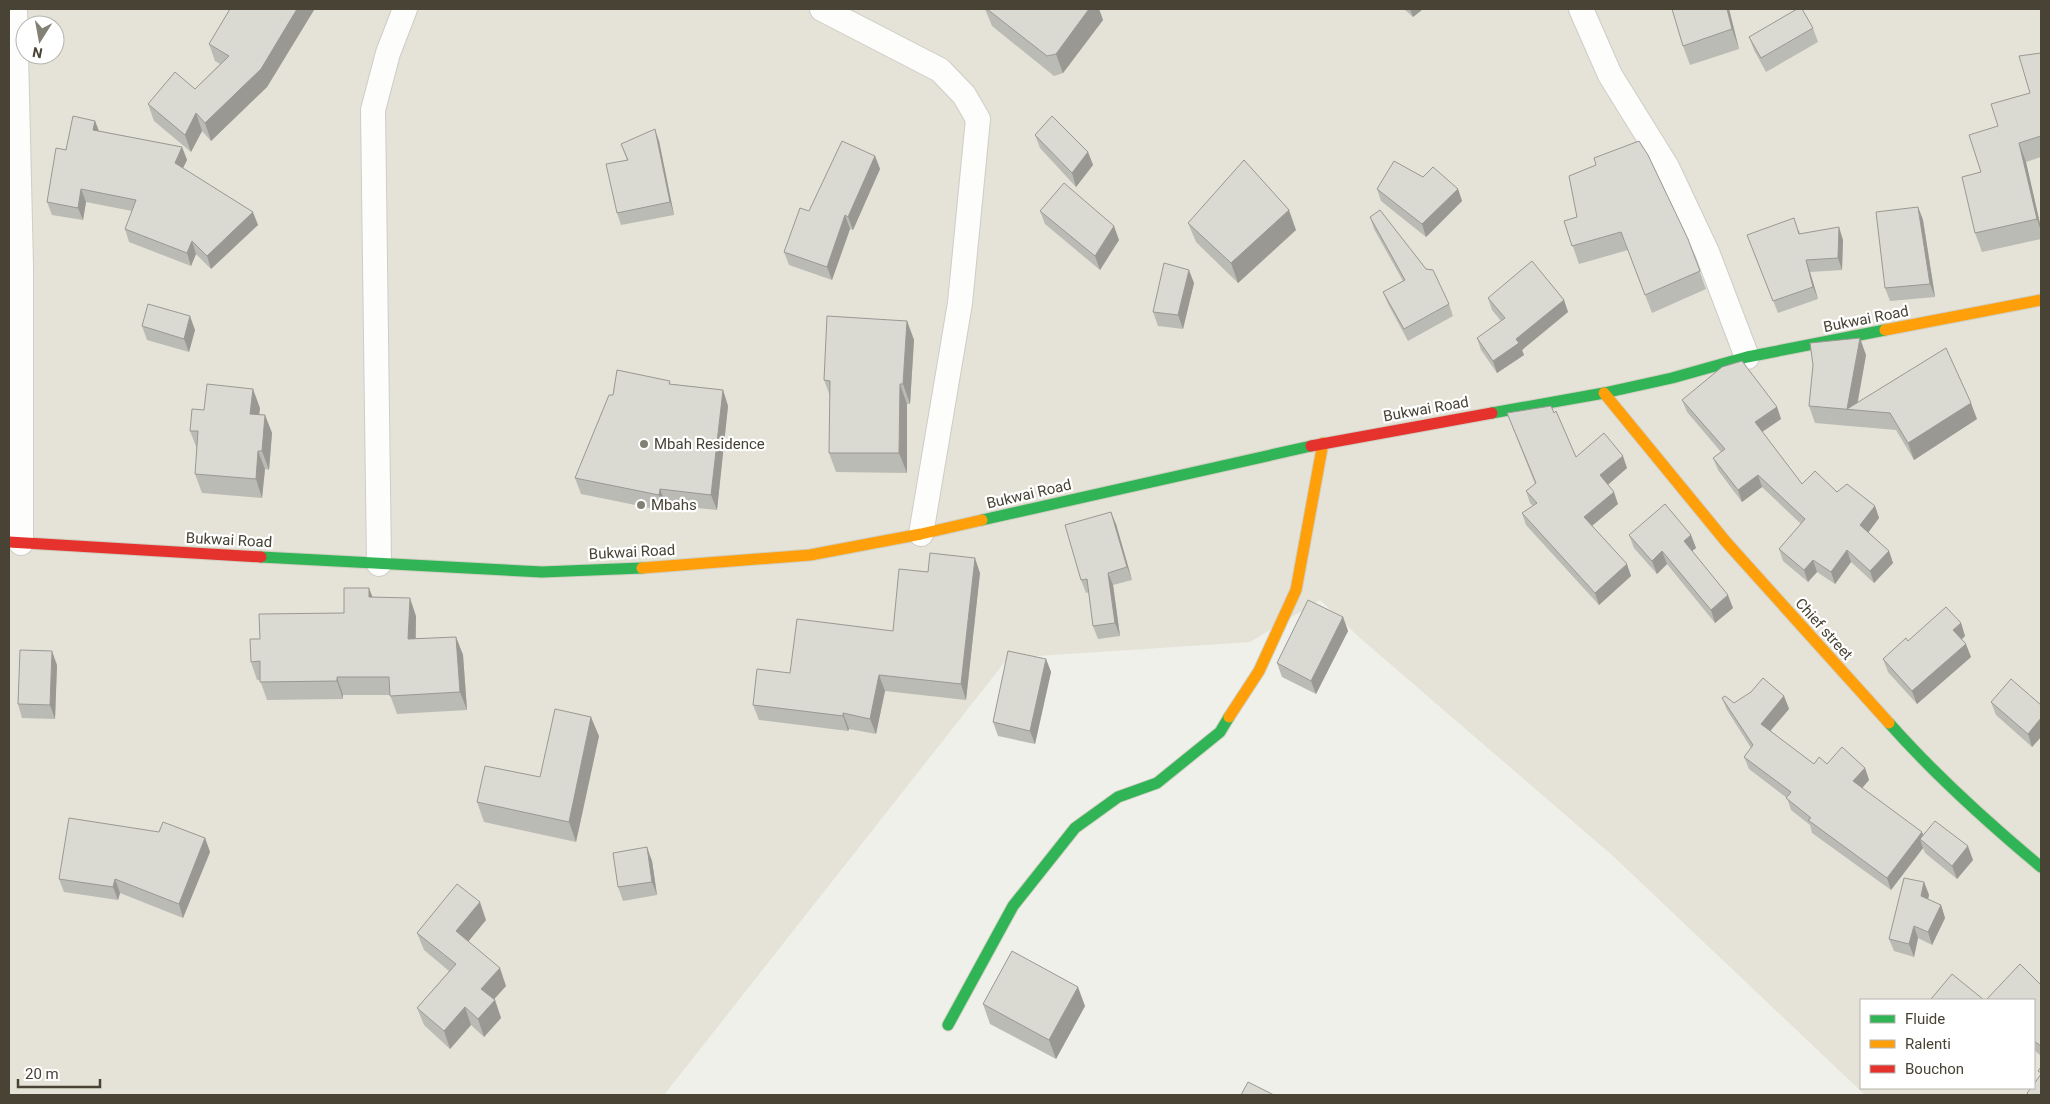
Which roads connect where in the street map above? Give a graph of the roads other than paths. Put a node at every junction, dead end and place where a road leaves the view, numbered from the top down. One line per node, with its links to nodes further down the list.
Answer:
1 (15, 9): 10 (street)
2 (405, 9): 11 (street)
3 (822, 9): 9 (street)
4 (1581, 9): 6 (street)
5 (2041, 300): 6 (street, Bukwai Road)
6 (1748, 358): 7 (street, Bukwai Road)
7 (1604, 393): 8 (street, Bukwai Road); 12 (street, Chief street)
8 (1323, 443): 9 (street, Bukwai Road); 13 (street)
9 (921, 534): 11 (street, Bukwai Road)
10 (15, 542): 11 (street, Bukwai Road)
11 (379, 564)
12 (2041, 867)
13 (948, 1025)

